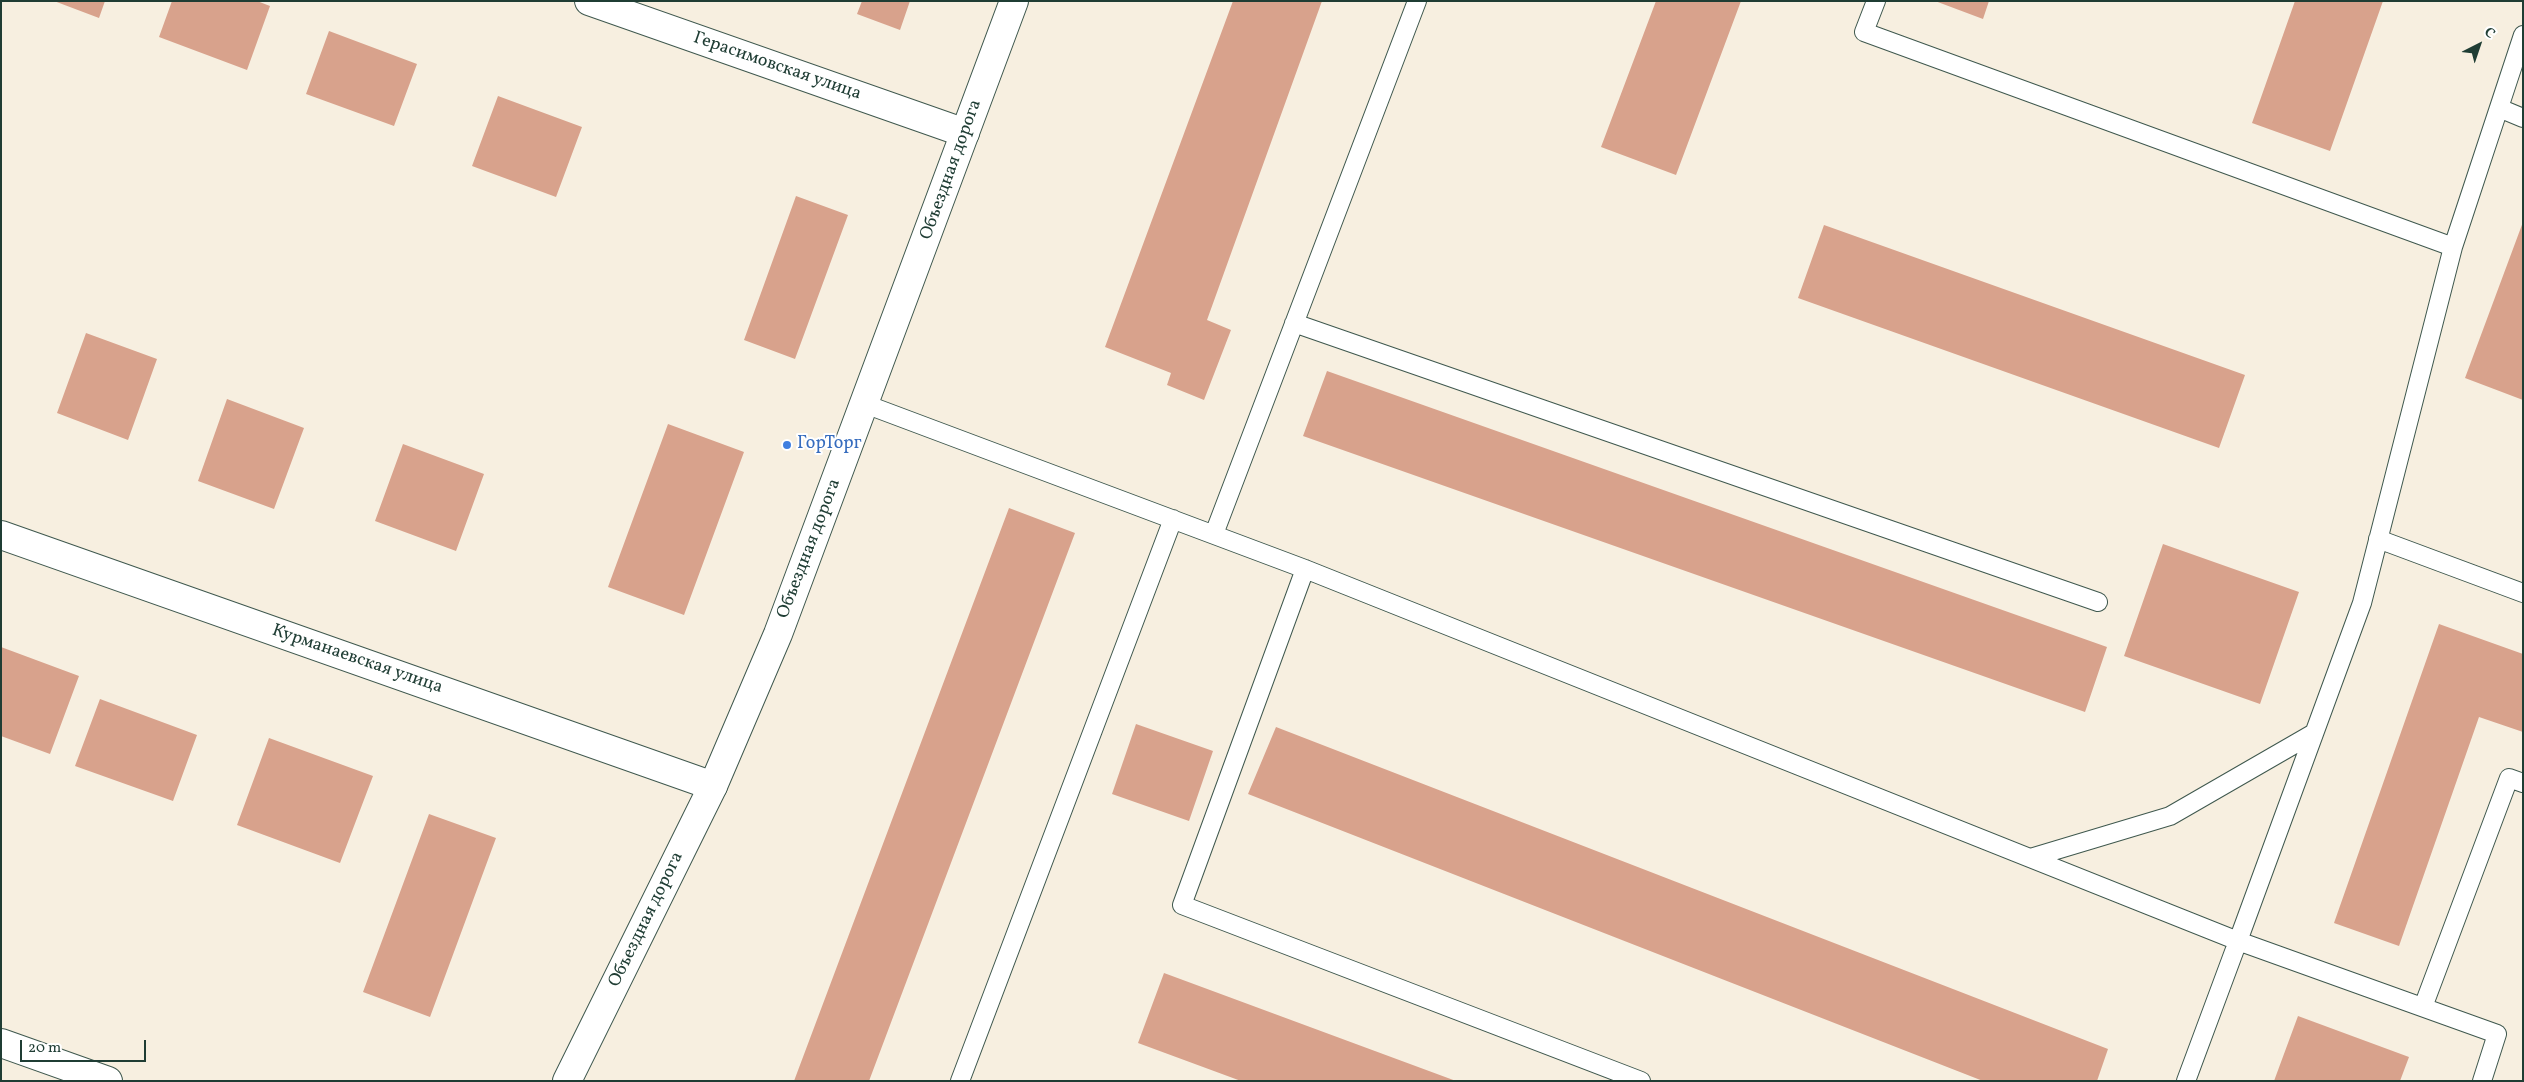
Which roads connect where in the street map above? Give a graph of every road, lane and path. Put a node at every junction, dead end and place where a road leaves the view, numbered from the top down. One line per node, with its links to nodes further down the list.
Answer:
1 (589, 1): 8 (street, Герасимовская улица)
2 (1014, 1): 8 (street, Объездная дорога)
3 (1417, 1): 10 (lane)
4 (1876, 1): 9 (lane)
5 (2523, 35): 6 (lane)
6 (2499, 108): 7 (lane); 9 (lane)
7 (2523, 118)
8 (965, 133): 11 (street, Объездная дорога)
9 (2452, 247): 15 (lane)
10 (1294, 323): 13 (lane); 18 (lane)
11 (865, 404): 12 (lane); 21 (street, Объездная дорога)
12 (1172, 519): 13 (lane); 28 (lane)
13 (1214, 534): 16 (lane)
14 (1, 535): 21 (street, Курманаевская улица)
15 (2378, 539): 17 (lane); 19 (lane)
16 (1305, 569): 22 (lane); 29 (lane)
17 (2523, 593)
18 (2098, 602)
19 (2314, 733): 22 (lane); 23 (lane)
20 (2523, 783): 24 (lane)
21 (712, 786): 27 (street, Объездная дорога)
22 (2030, 858): 23 (lane)
23 (2238, 941): 24 (lane); 30 (lane)
24 (2423, 1007): 31 (lane)
25 (1, 1043): 26 (street)
26 (108, 1081)
27 (567, 1081)
28 (960, 1081)
29 (1641, 1081)
30 (2186, 1081)
31 (2482, 1081)

